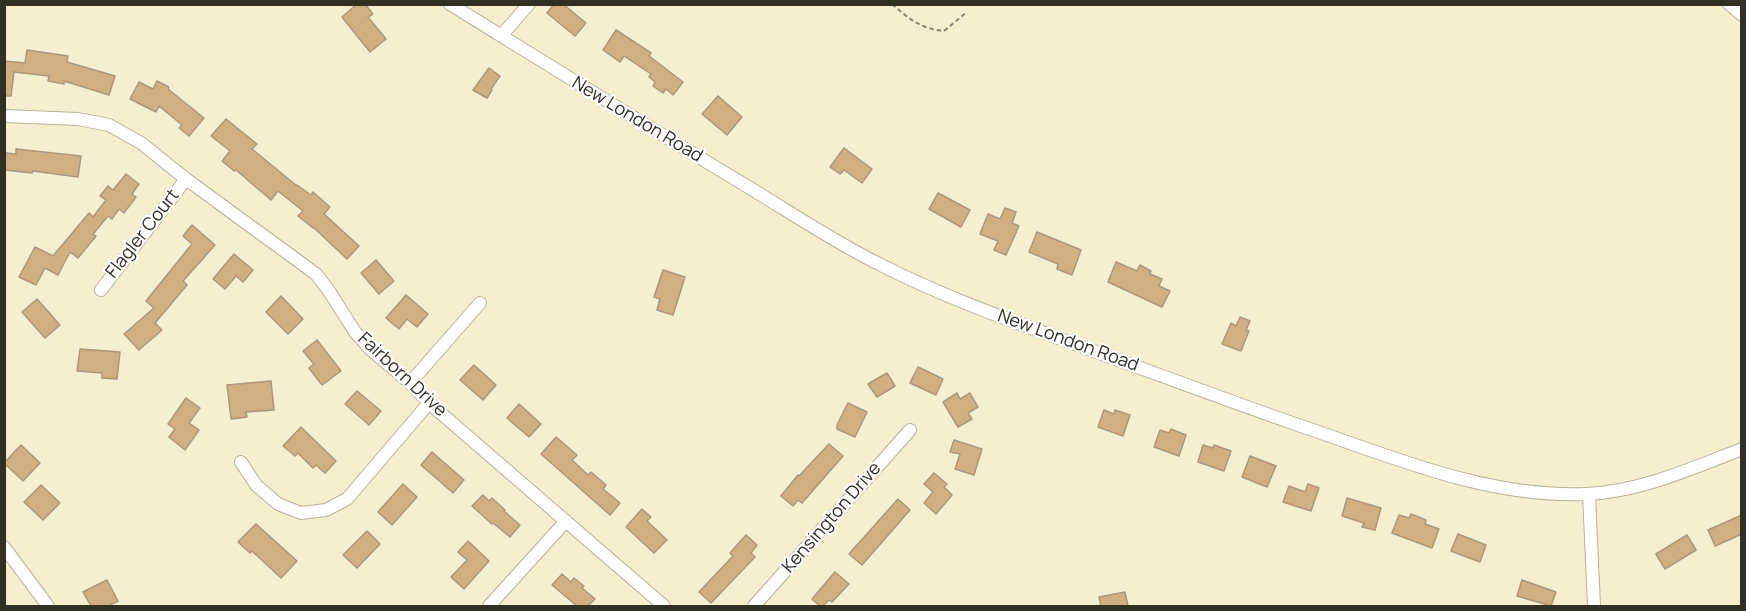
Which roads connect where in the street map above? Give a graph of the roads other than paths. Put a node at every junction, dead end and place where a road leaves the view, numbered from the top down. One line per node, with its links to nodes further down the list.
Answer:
1 (450, 4): 5 (street, New London Road)
2 (529, 4): 5 (street)
3 (1729, 4): 4 (street)
4 (1742, 15)
5 (501, 36): 15 (street, New London Road)
6 (4, 116): 7 (street, Fairborn Drive)
7 (186, 179): 8 (street, Flagler Court); 10 (street, Fairborn Drive)
8 (100, 290)
9 (480, 303): 10 (street)
10 (410, 383): 11 (street, Fairborn Drive)
11 (429, 403): 14 (street); 16 (street, Fairborn Drive)
12 (910, 430): 21 (street, Kensington Drive)
13 (1742, 449): 15 (street, New London Road)
14 (241, 462)
15 (1589, 494): 22 (street)
16 (566, 521): 19 (street); 20 (street, Fairborn Drive)
17 (4, 547): 18 (street)
18 (48, 606)
19 (489, 606)
20 (664, 606)
21 (754, 606)
22 (1594, 606)

